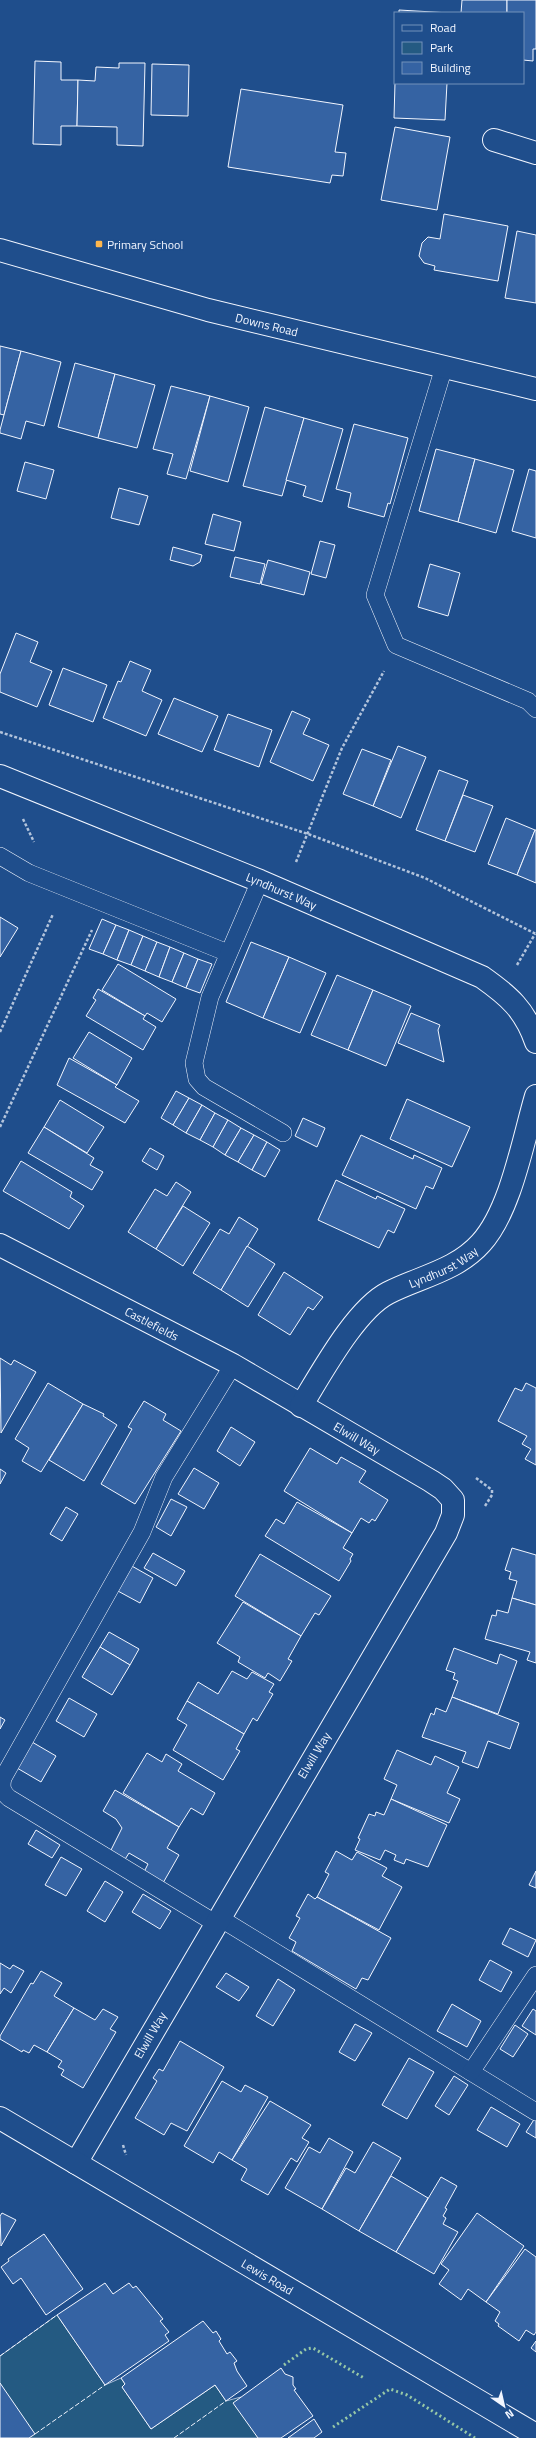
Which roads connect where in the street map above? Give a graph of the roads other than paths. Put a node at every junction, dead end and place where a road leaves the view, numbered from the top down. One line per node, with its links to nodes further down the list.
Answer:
1 (494, 140): 2 (street)
2 (536, 153)
3 (0, 250): 4 (street, Downs Road)
4 (444, 367): 5 (street, Downs Road); 6 (lane)
5 (536, 389)
6 (536, 709)
7 (1, 777): 9 (street, Lyndhurst Way)
8 (0, 856): 10 (lane)
9 (260, 881): 10 (lane); 11 (street, Lyndhurst Way)
10 (228, 953): 13 (lane)
11 (536, 1042)
12 (536, 1096): 16 (street, Lyndhurst Way)
13 (283, 1133)
14 (0, 1245): 15 (street, Castlefields)
15 (233, 1365): 16 (street, Castlefields); 17 (lane)
16 (301, 1406): 17 (street, Elwill Way)
17 (216, 1920): 19 (lane); 22 (street, Elwill Way)
18 (536, 1975): 19 (lane)
19 (471, 2072): 20 (lane)
20 (536, 2112)
21 (0, 2118): 22 (street, Lewis Road)
22 (76, 2163): 23 (street, Lewis Road)
23 (536, 2435)

